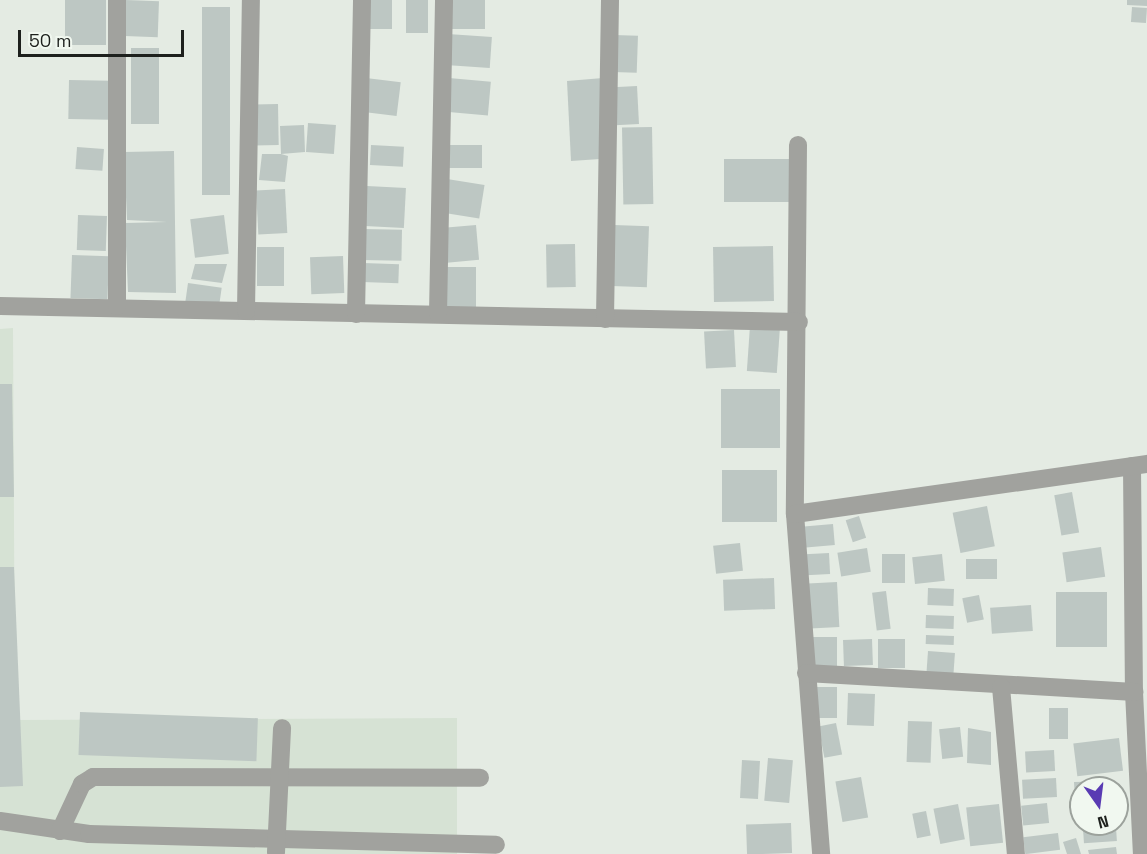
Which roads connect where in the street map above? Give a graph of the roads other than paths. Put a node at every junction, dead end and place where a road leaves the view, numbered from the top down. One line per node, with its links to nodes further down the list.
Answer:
1 (117, 0): 8 (street)
2 (252, 0): 9 (street)
3 (362, 0): 10 (street)
4 (444, 0): 11 (street)
5 (610, 0): 12 (street)
6 (798, 145): 13 (street)
7 (0, 306): 8 (street)
8 (117, 306): 9 (street)
9 (246, 310): 10 (street)
10 (356, 314): 11 (street)
11 (438, 314): 12 (street)
12 (605, 319): 13 (street)
13 (799, 322): 15 (street)
14 (1140, 465): 15 (street); 16 (street)
15 (795, 514): 17 (street)
16 (1140, 583): 19 (street)
17 (806, 673): 18 (street); 28 (street)
18 (1001, 687): 19 (street); 29 (street)
19 (1134, 692): 23 (street)
20 (282, 728): 21 (street)
21 (279, 776): 22 (street); 25 (street); 27 (street)
22 (480, 778)
23 (1142, 794): 30 (street)
24 (0, 821): 25 (street)
25 (60, 831): 27 (street)
26 (496, 845): 27 (street)
27 (276, 848)
28 (821, 854)
29 (1016, 854)
30 (1142, 854)

